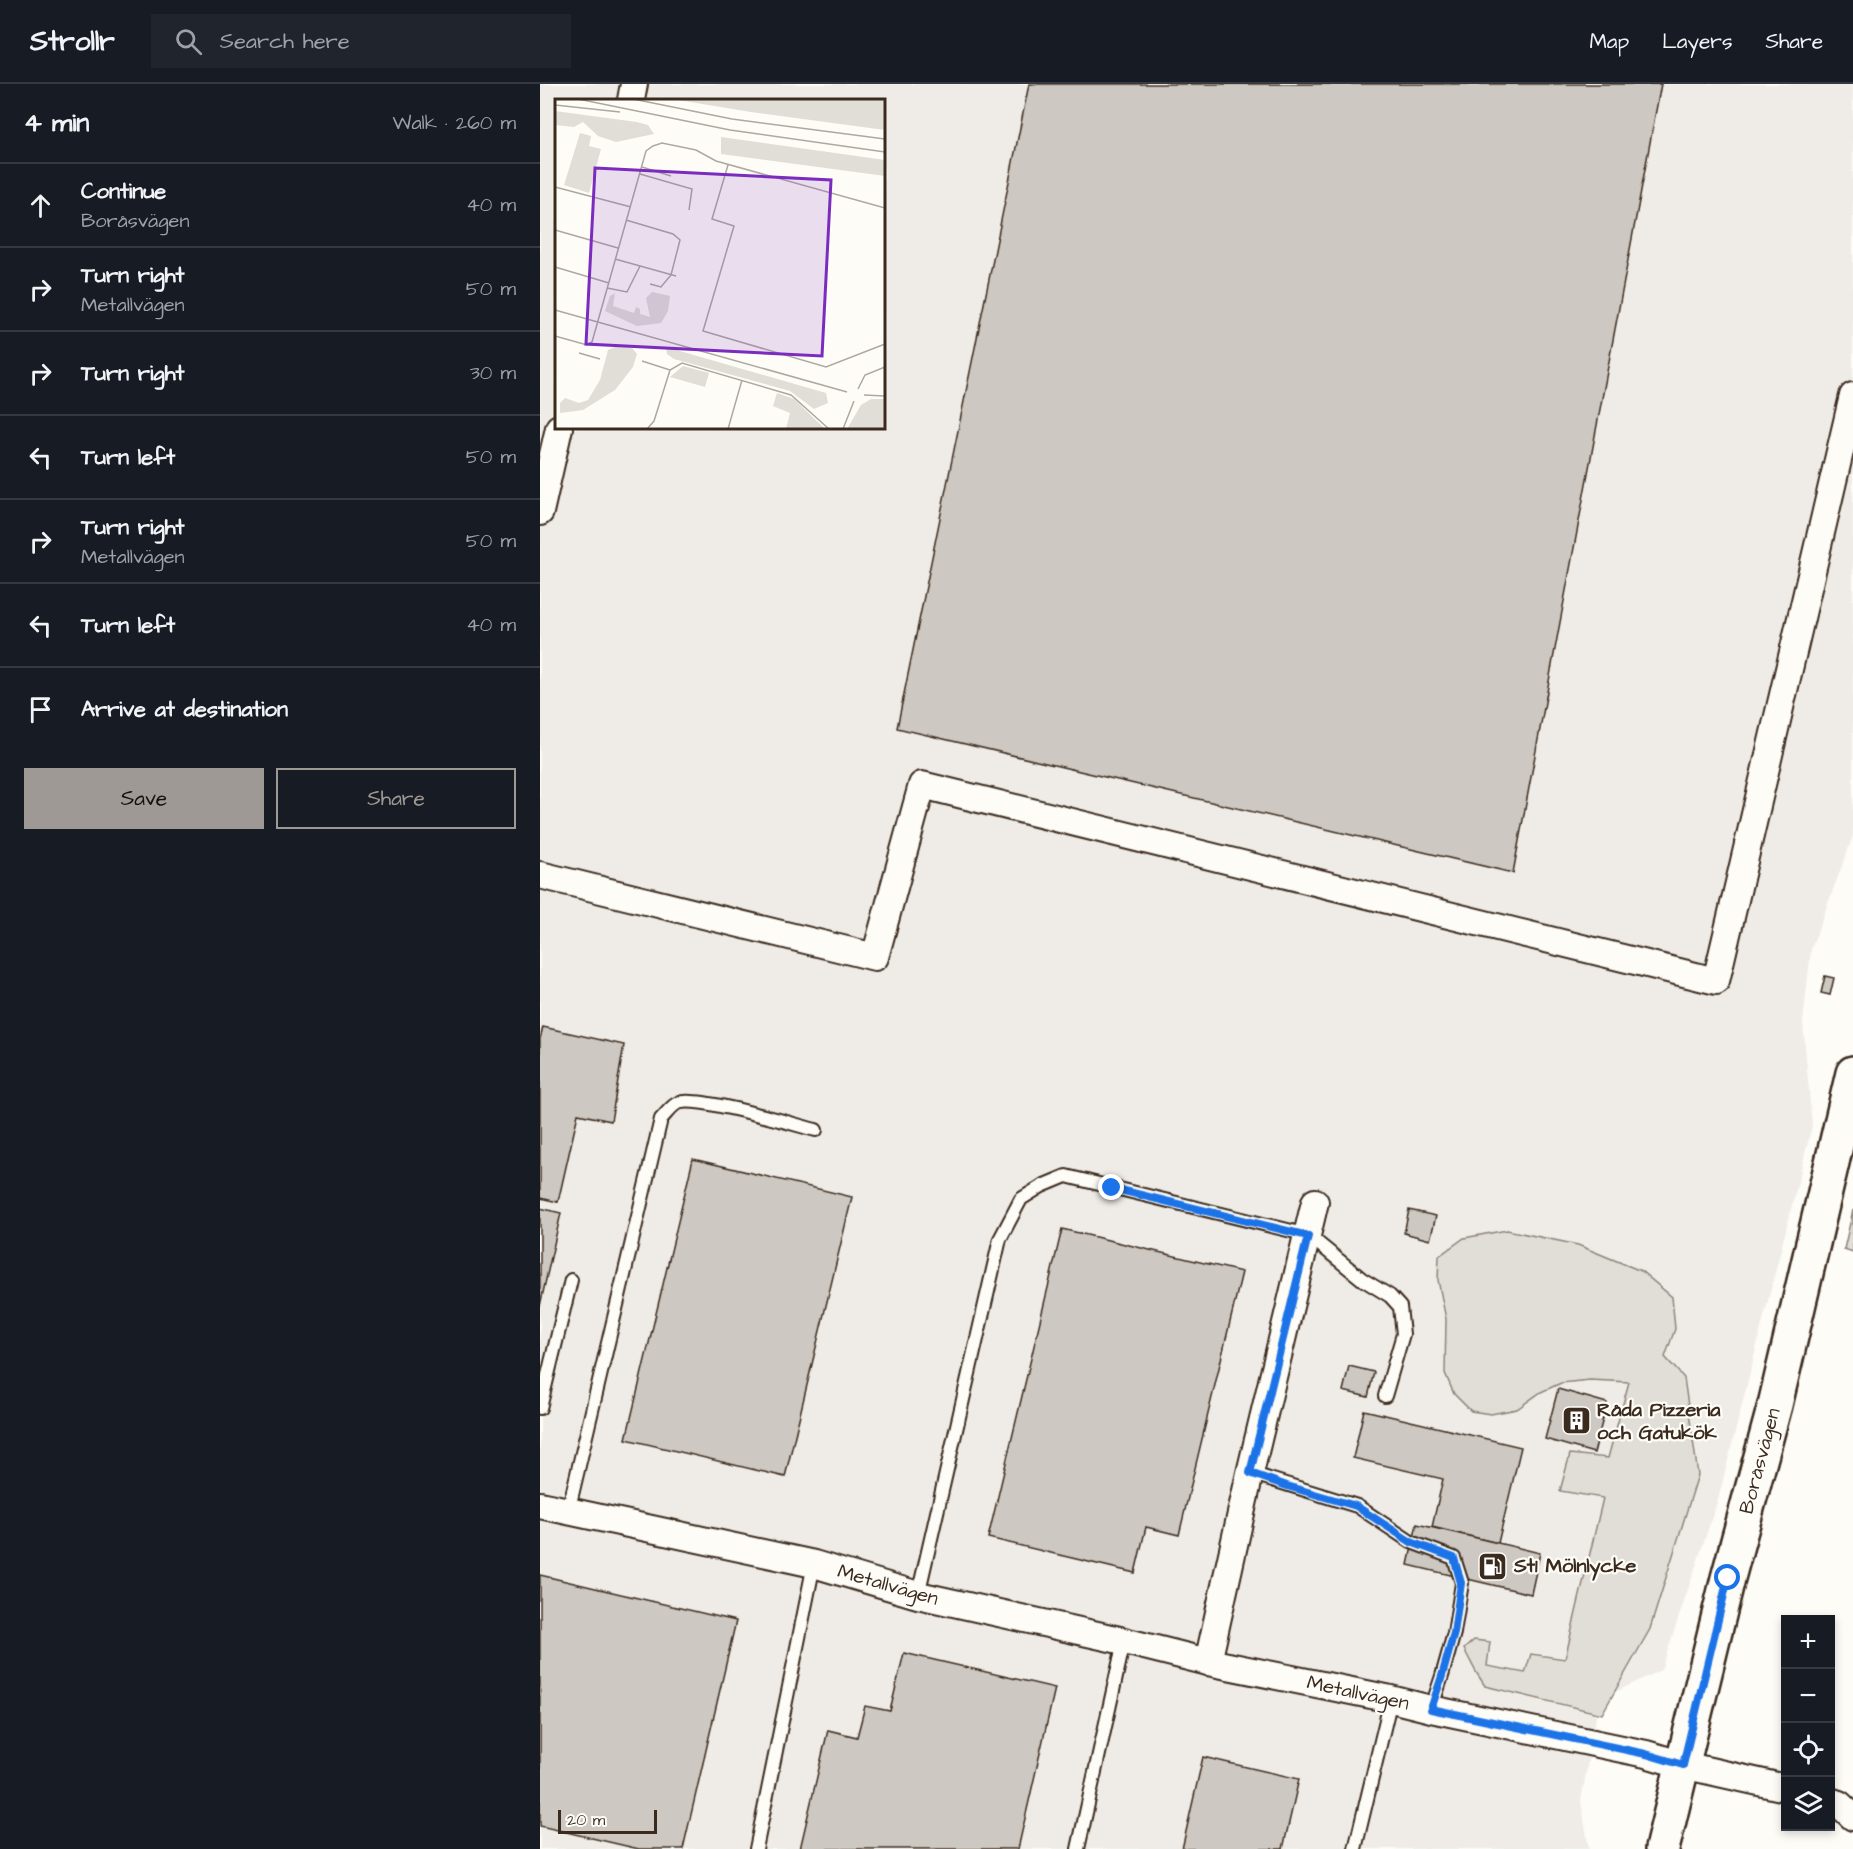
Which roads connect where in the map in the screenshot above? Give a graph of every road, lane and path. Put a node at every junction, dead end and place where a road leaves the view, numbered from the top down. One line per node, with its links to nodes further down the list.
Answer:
1 (634, 84): 2 (street)
2 (631, 99)
3 (1853, 396): 6 (street)
4 (559, 429): 5 (street)
5 (540, 512)
6 (540, 876)
7 (1853, 1073): 23 (street, Boråsvägen)
8 (816, 1130): 16 (lane)
9 (1315, 1202): 10 (street)
10 (1308, 1236): 12 (lane); 14 (street); 18 (lane)
11 (571, 1280): 13 (lane)
12 (1385, 1396)
13 (540, 1408)
14 (1250, 1473): 20 (street); 22 (lane)
15 (540, 1505): 16 (street, Metallvägen)
16 (568, 1512): 17 (street, Metallvägen)
17 (814, 1564): 18 (street, Metallvägen); 27 (lane, Metallvägen)
18 (918, 1595): 19 (street, Metallvägen)
19 (1124, 1641): 20 (street, Metallvägen); 28 (lane)
20 (1208, 1662): 21 (street, Metallvägen)
21 (1391, 1699): 22 (street, Metallvägen); 29 (lane)
22 (1431, 1709): 23 (street, Metallvägen)
23 (1683, 1765): 24 (street, Metallvägen); 30 (street, Boråsvägen)
24 (1781, 1787)
25 (1835, 1803): 26 (street)
26 (1853, 1817)
27 (756, 1849)
28 (1078, 1849)
29 (1355, 1849)
30 (1662, 1849)

